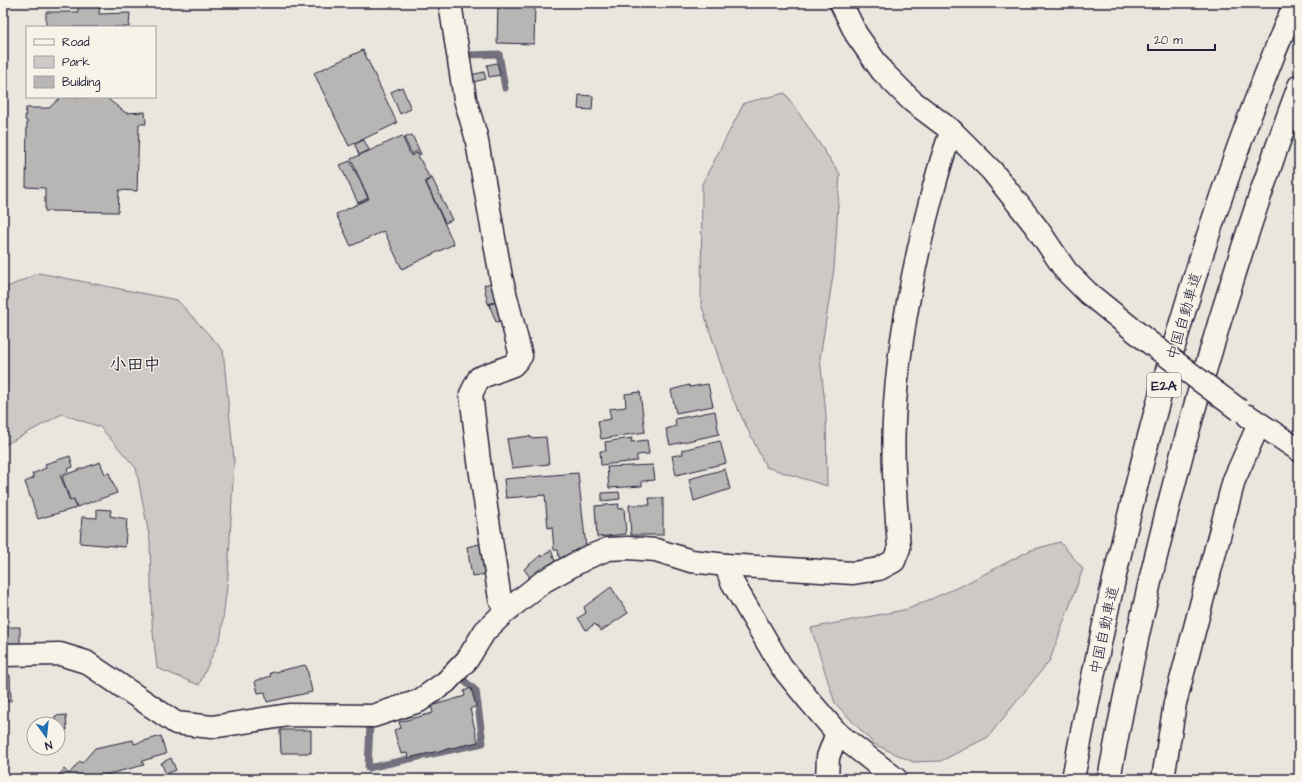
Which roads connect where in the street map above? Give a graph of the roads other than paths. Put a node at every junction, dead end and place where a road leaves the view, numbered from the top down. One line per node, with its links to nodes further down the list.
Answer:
1 (450, 3): 9 (main road)
2 (841, 3): 5 (main road)
3 (1295, 3): 14 (main road, 中国自動車道 / E2A)
4 (1299, 86): 15 (main road, E2A)
5 (952, 131): 6 (main road, bridge); 8 (main road)
6 (1259, 424): 7 (main road); 16 (main road)
7 (1299, 450)
8 (726, 565): 9 (main road); 11 (main road)
9 (506, 611): 10 (main road)
10 (3, 655)
11 (836, 733): 12 (main road); 13 (main road)
12 (828, 779)
13 (896, 779)
14 (1073, 779)
15 (1109, 779)
16 (1163, 779)

